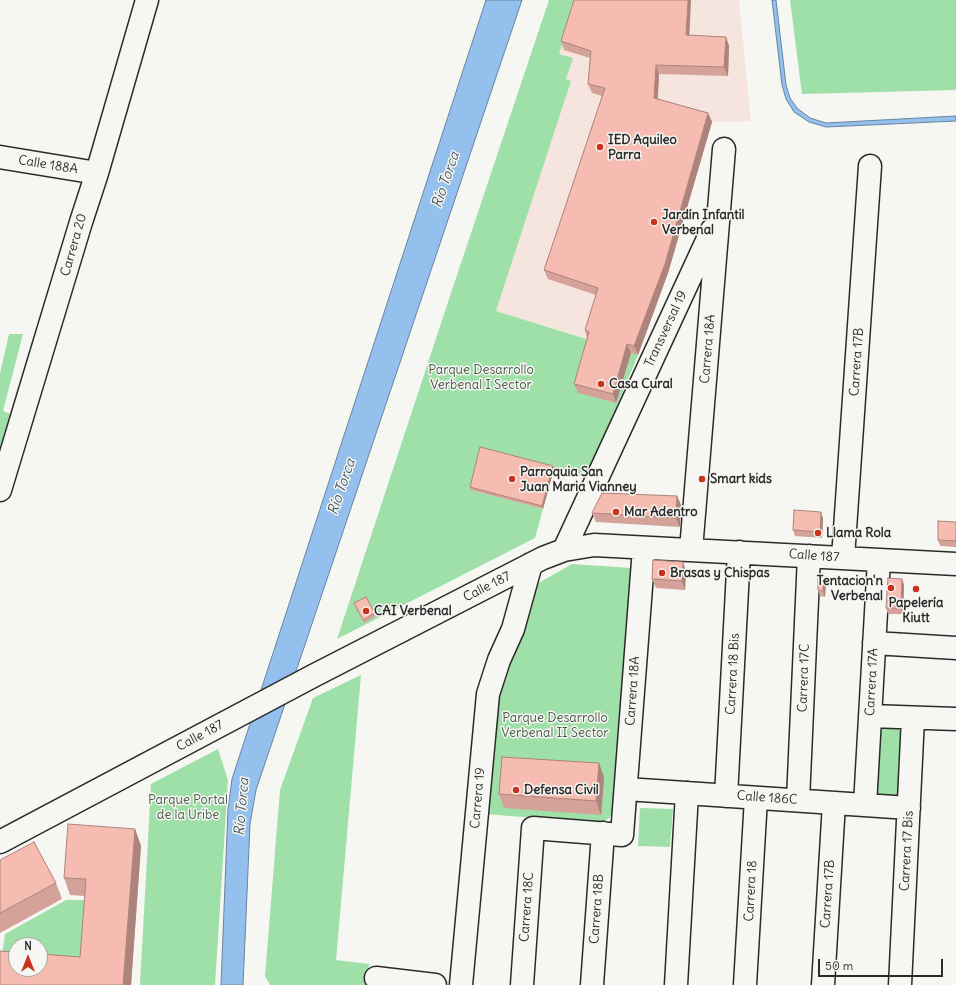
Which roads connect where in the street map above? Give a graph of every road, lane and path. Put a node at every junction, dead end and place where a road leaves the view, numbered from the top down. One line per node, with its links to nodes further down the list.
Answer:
1 (147, 0): 5 (street, Carrera 20)
2 (724, 149): 6 (street, Carrera 18A)
3 (0, 157): 5 (street, Calle 188A)
4 (870, 166): 13 (street, Carrera 17B)
5 (97, 173): 7 (street, Carrera 20)
6 (719, 217): 9 (street, Transversal 19); 10 (street, Carrera 18A)
7 (0, 490)
8 (644, 548): 9 (street, Calle 187); 10 (street, Calle 187); 24 (street, Carrera 18A)
9 (564, 550): 15 (street, Calle 187)
10 (691, 550): 11 (street, Calle 187)
11 (739, 552): 12 (street, Calle 187); 26 (street, Carrera 18 Bis)
12 (809, 556): 13 (street, Calle 187); 28 (street, Carrera 17C)
13 (843, 558): 14 (street, Calle 187)
14 (879, 560): 16 (street, Calle 187); 19 (street, Carrera 17A)
15 (531, 564): 17 (street, Calle 187); 18 (street, Carrera 19)
16 (956, 564)
17 (490, 585): 18 (street); 33 (street, Calle 187)
18 (517, 615): 36 (street, Carrera 19)
19 (874, 643): 20 (street); 21 (street, Carrera 17A)
20 (956, 648)
21 (870, 716): 22 (street); 30 (street, Carrera 17A)
22 (913, 718): 23 (street); 31 (street, Carrera 17 Bis)
23 (956, 719)
24 (626, 789): 25 (street, Calle 186C); 32 (street, Carrera 18A)
25 (687, 793): 26 (street, Calle 186C); 39 (street)
26 (726, 796): 27 (street, Calle 186C)
27 (756, 798): 28 (street, Calle 186C); 40 (street, Carrera 18)
28 (798, 800): 29 (street, Calle 186C)
29 (834, 803): 30 (street, Calle 186C); 41 (street, Carrera 17B)
30 (865, 805): 31 (street, Calle 186C)
31 (909, 808): 42 (street, Carrera 17 Bis)
32 (612, 834): 37 (street, Carrera 18C); 38 (street, Carrera 18B)
33 (0, 842)
34 (376, 978): 35 (street)
35 (435, 985)
36 (461, 985)
37 (522, 985)
38 (592, 985)
39 (676, 985)
40 (745, 985)
41 (823, 985)
42 (900, 985)

